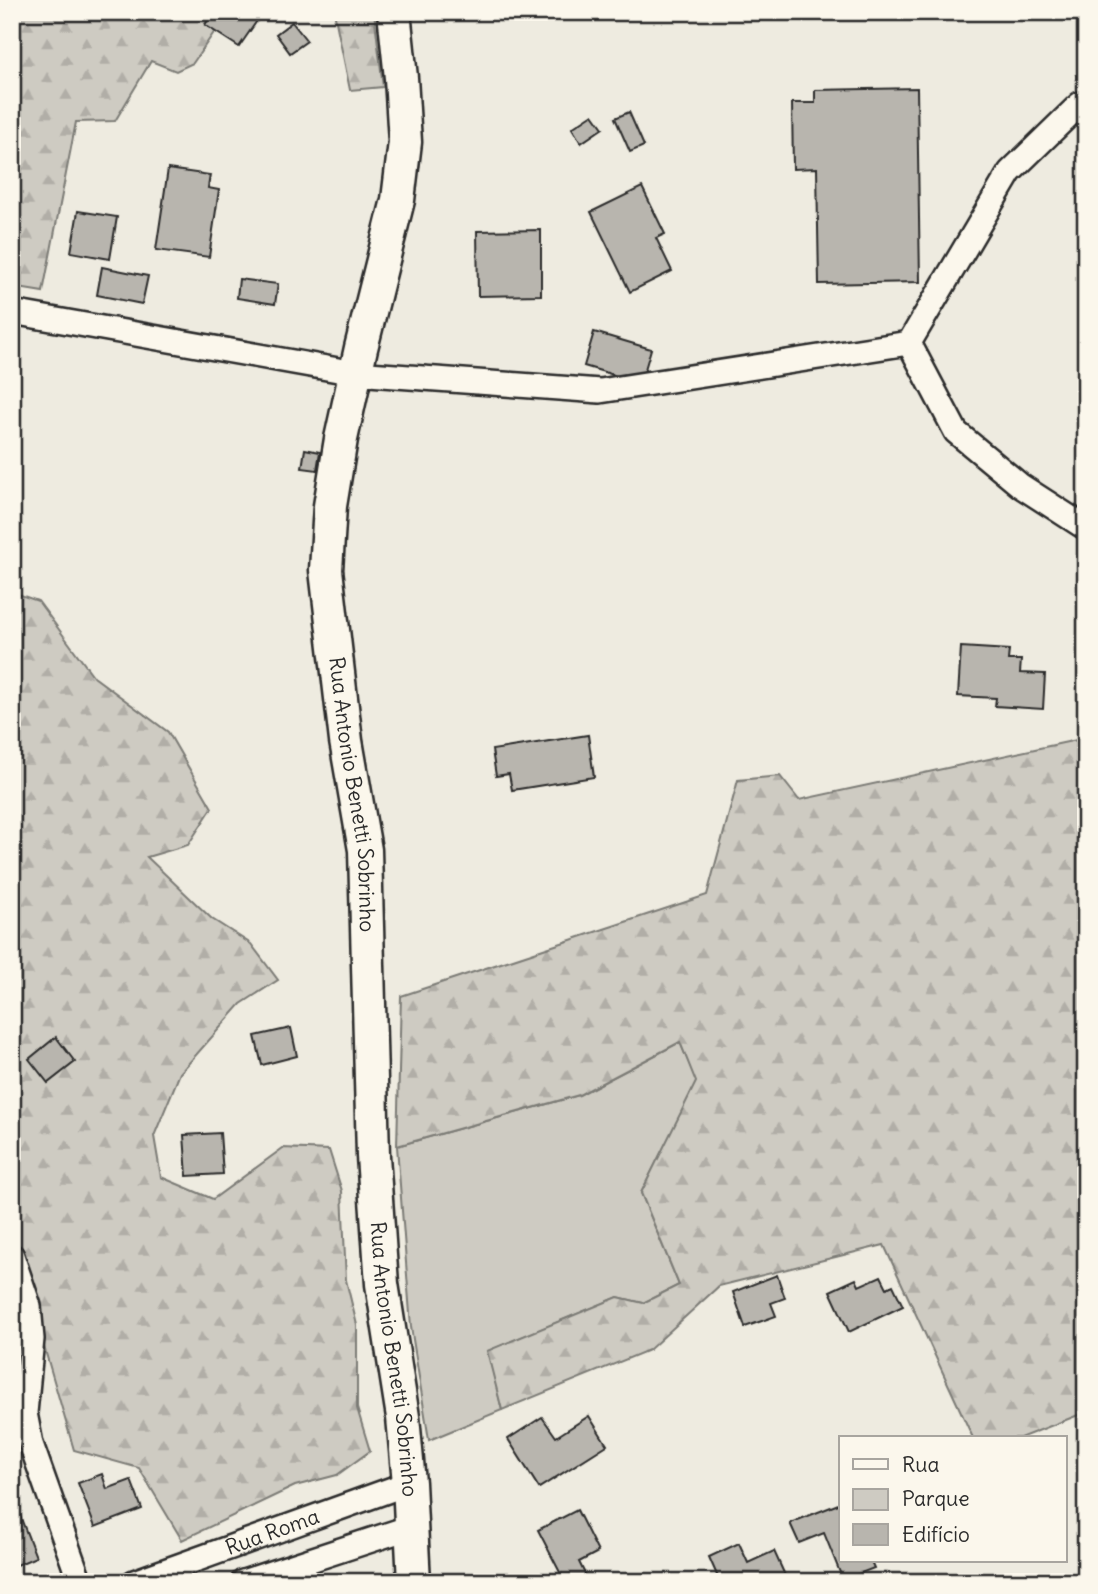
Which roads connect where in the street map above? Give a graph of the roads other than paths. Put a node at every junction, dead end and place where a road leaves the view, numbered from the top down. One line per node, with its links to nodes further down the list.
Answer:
1 (394, 12): 5 (main road, Rua Antonio Benetti Sobrinho)
2 (1086, 103): 4 (street)
3 (12, 312): 5 (street)
4 (909, 344): 5 (street); 6 (street)
5 (355, 373): 8 (main road, Rua Antonio Benetti Sobrinho)
6 (1086, 528)
7 (12, 1256): 10 (street)
8 (409, 1483): 9 (main road, Rua Antonio Benetti Sobrinho); 11 (street, Rua Roma)
9 (411, 1527): 12 (street, Rua Roma); 13 (main road, Rua Antonio Benetti Sobrinho)
10 (80, 1582)
11 (134, 1582)
12 (243, 1582)
13 (414, 1582)

